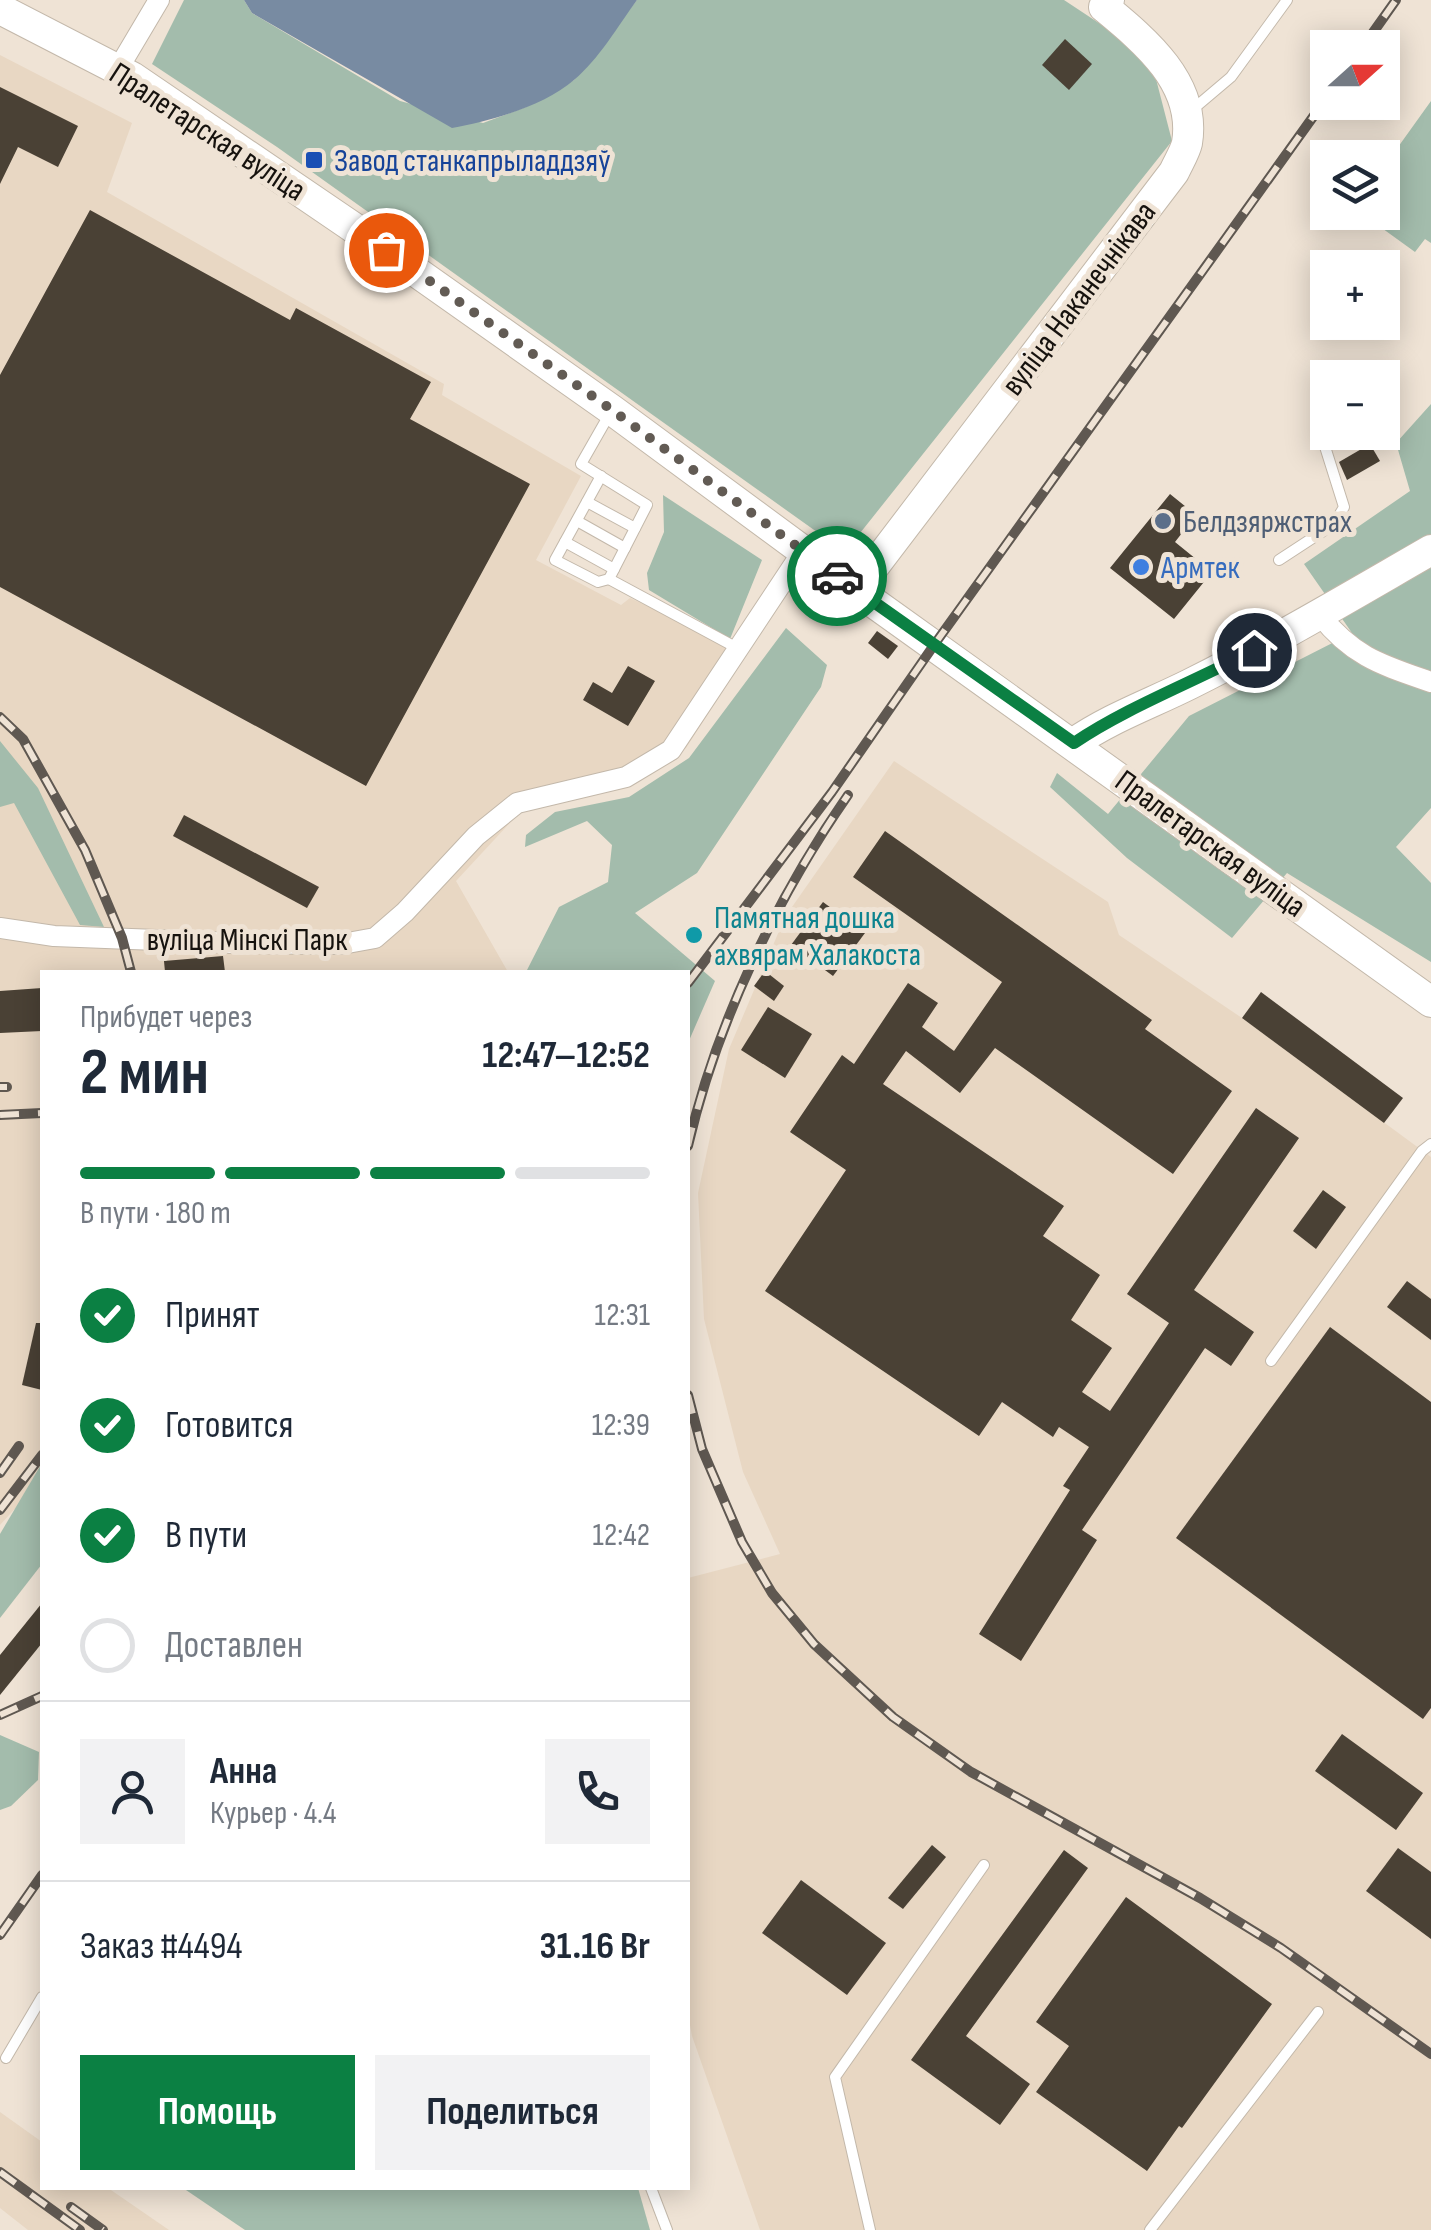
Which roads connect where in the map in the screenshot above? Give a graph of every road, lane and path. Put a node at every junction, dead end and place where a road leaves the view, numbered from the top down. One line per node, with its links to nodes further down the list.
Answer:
1 (159, 0): 5 (street)
2 (1109, 0): 6 (main road)
3 (1287, 0): 6 (lane)
4 (0, 8): 5 (main road, Пралетарская вуліца)
5 (118, 70): 7 (main road, Пралетарская вуліца)
6 (1187, 114): 19 (main road, вуліца Наканечнікава)
7 (612, 410): 9 (lane); 16 (main road, Пралетарская вуліца)
8 (1326, 450): 17 (lane)
9 (602, 476): 10 (lane); 12 (lane)
10 (587, 502): 11 (lane); 12 (lane)
11 (577, 521): 13 (lane); 14 (lane)
12 (635, 528): 14 (lane)
13 (565, 542): 18 (lane); 18 (lane)
14 (625, 548): 18 (lane)
15 (1431, 550): 20 (main road)
16 (803, 551): 19 (main road, Пралетарская вуліца); 21 (street, вуліца Мінскі Парк)
17 (1279, 560)
18 (611, 574): 21 (lane)
19 (856, 590): 23 (main road, Пралетарская вуліца)
20 (1320, 615): 22 (street); 23 (main road)
21 (739, 649): 25 (street, вуліца Мінскі Парк)
22 (1431, 682)
23 (1074, 743): 27 (main road, Пралетарская вуліца)
24 (0, 928): 25 (street, вуліца Мінскі Парк)
25 (22, 932): 26 (lane)
26 (0, 942)
27 (1431, 1002)
28 (1431, 1144): 29 (lane)
29 (1270, 1361)
30 (984, 1865): 36 (lane)
31 (40, 2000): 33 (lane)
32 (1318, 2012): 37 (lane)
33 (6, 2058)
34 (652, 2190): 35 (lane)
35 (667, 2230)
36 (870, 2230)
37 (1150, 2230)

